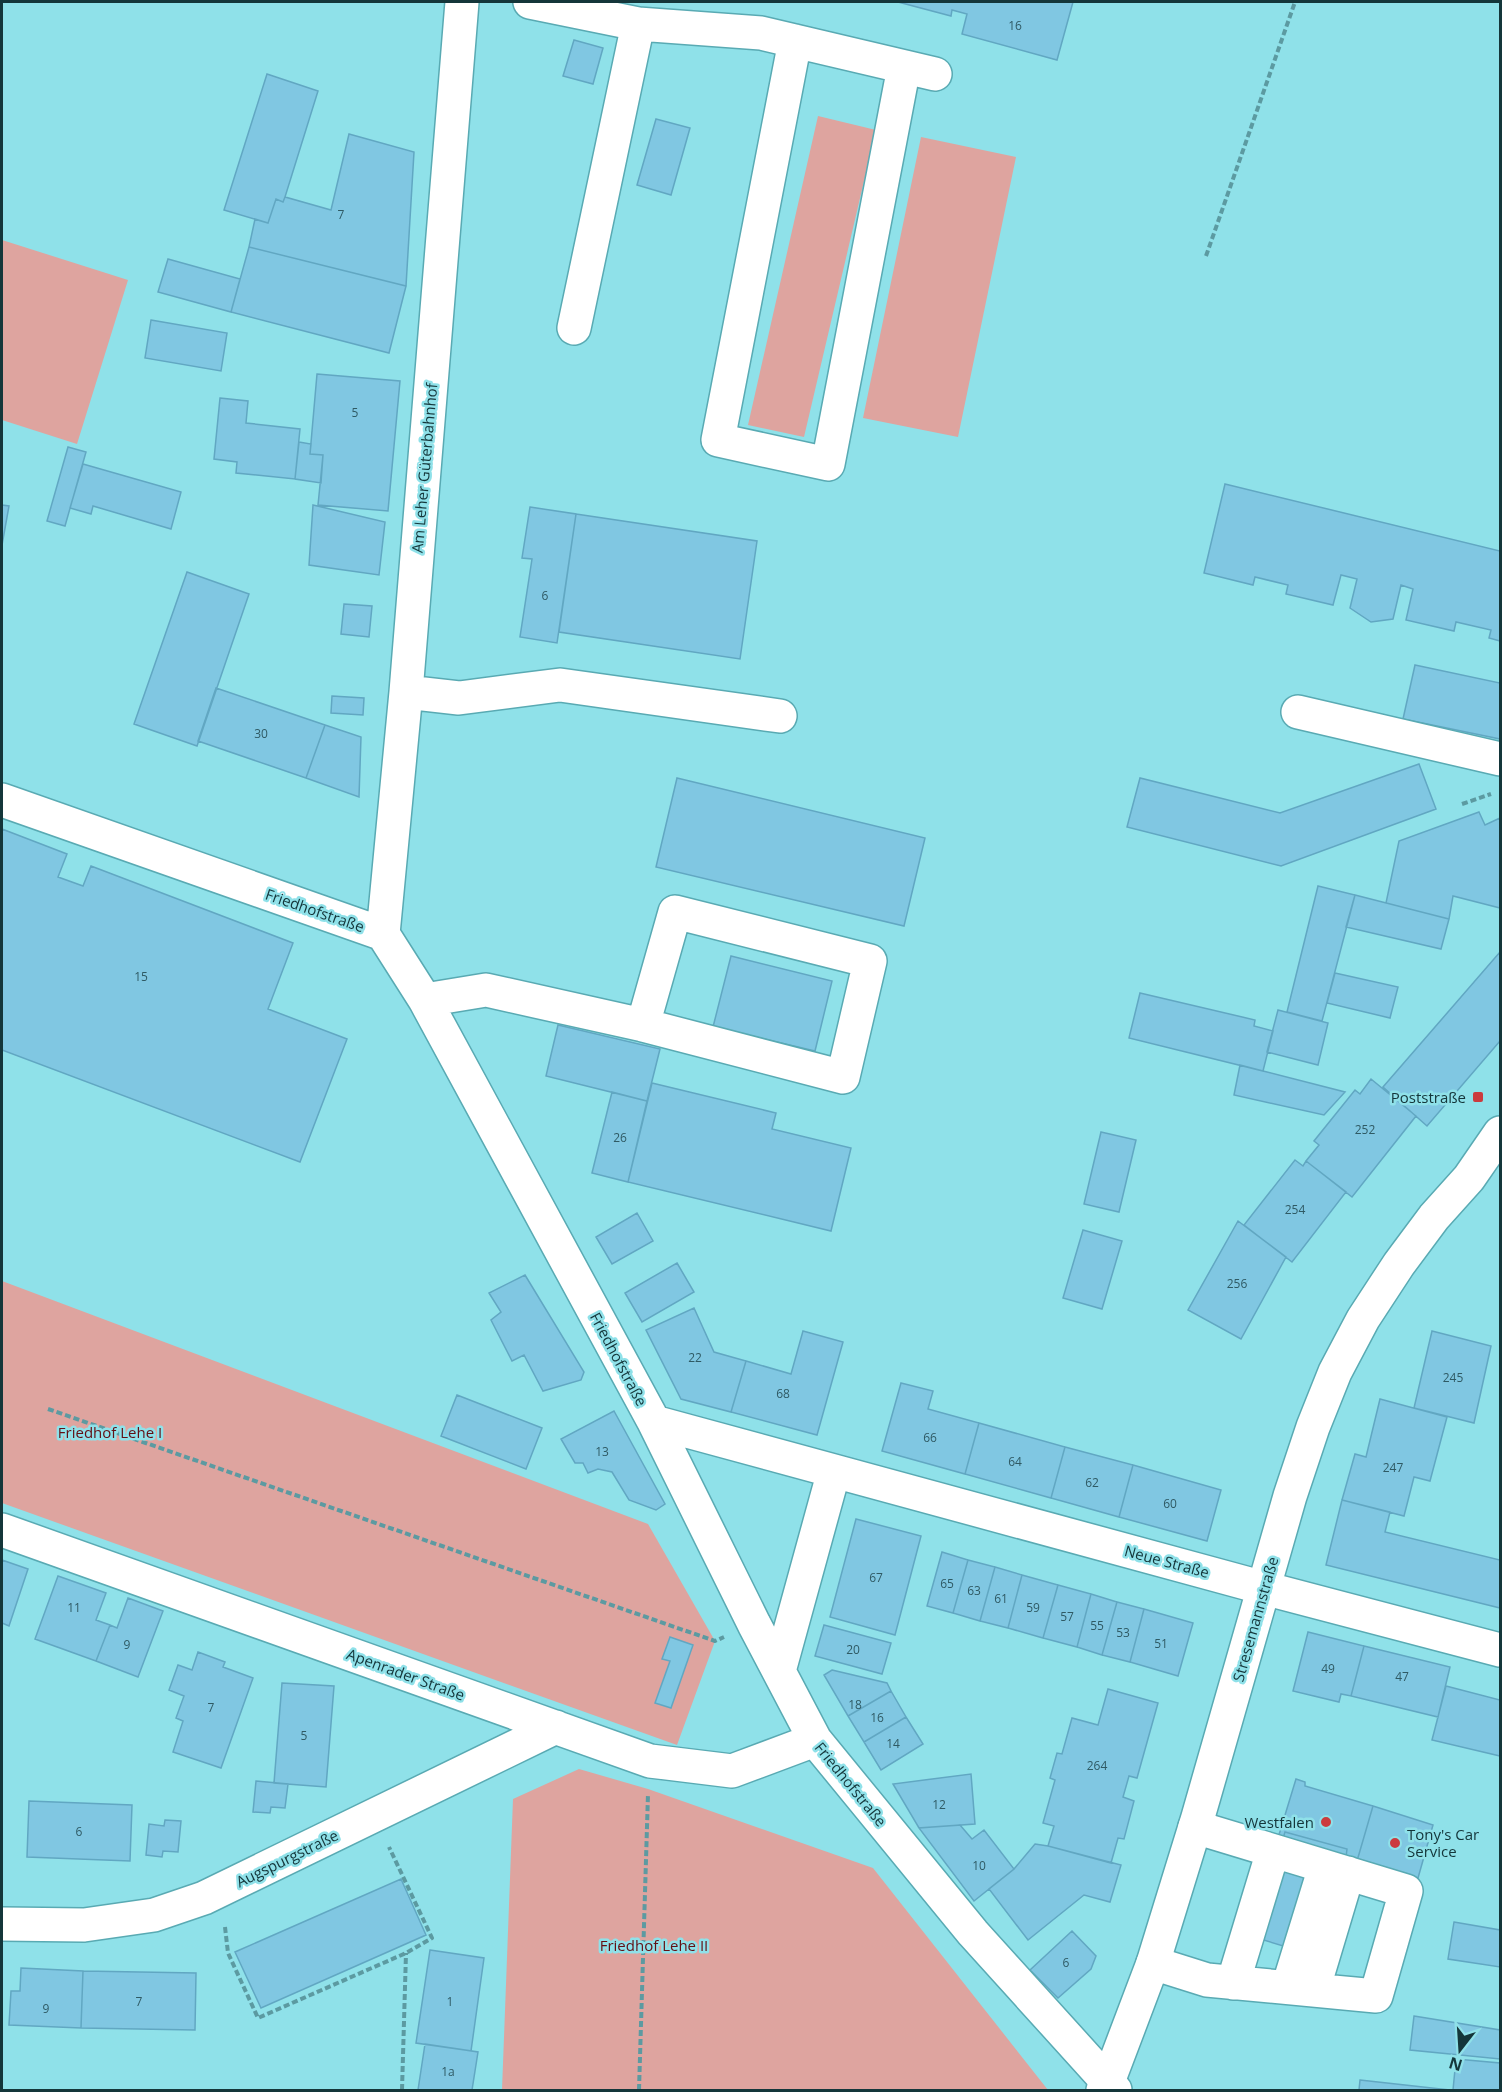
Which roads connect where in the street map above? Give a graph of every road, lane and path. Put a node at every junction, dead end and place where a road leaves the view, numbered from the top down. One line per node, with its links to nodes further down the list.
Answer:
1 (462, 2): 10 (street, Am Leher Güterbahnhof)
2 (530, 2): 4 (street)
3 (1295, 2): 8 (path)
4 (638, 24): 5 (street); 9 (street)
5 (795, 41): 6 (street); 6 (street)
6 (904, 67): 7 (street)
7 (935, 74)
8 (1206, 256)
9 (574, 328)
10 (406, 692): 12 (street); 17 (street, Am Leher Güterbahnhof)
11 (1298, 712): 13 (street)
12 (780, 716)
13 (1500, 759)
14 (1500, 791): 16 (path)
15 (2, 800): 17 (street, Friedhofstraße)
16 (1462, 804)
17 (383, 934): 18 (street, Friedhofstraße)
18 (425, 1000): 19 (street); 24 (street, Friedhofstraße)
19 (643, 1025): 19 (street)
20 (1500, 1133): 22 (street, Stresemannstraße)
21 (1500, 1165): 22 (street, Stresemannstraße)
22 (1469, 1178): 27 (street, Stresemannstraße)
23 (48, 1409): 28 (path)
24 (654, 1422): 25 (street, Neue Straße); 28 (street, Friedhofstraße)
25 (834, 1471): 27 (street, Neue Straße); 30 (street)
26 (2, 1530): 31 (street, Apenrader Straße)
27 (1264, 1588): 29 (street, Neue Straße); 35 (street, Stresemannstraße)
28 (754, 1624): 30 (street, Friedhofstraße)
29 (1500, 1650)
30 (779, 1671): 32 (street, Friedhofstraße)
31 (556, 1727): 33 (street, Apenrader Straße); 34 (street, Augspurgstraße)
32 (815, 1740): 33 (street, Apenrader Straße); 44 (street, Friedhofstraße)
33 (650, 1761): 46 (path)
34 (374, 1815): 38 (street, Augspurgstraße); 40 (path)
35 (1195, 1827): 36 (street); 41 (street, Stresemannstraße)
36 (1283, 1854): 37 (street); 42 (street)
37 (1336, 1870): 43 (street); 43 (street)
38 (221, 1890): 39 (street, Augspurgstraße); 40 (path)
39 (2, 1924)
40 (406, 1953): 45 (path)
41 (1153, 1962): 42 (street); 44 (street, Stresemannstraße)
42 (1244, 1984): 43 (street)
43 (1301, 1988)
44 (1109, 2088)
45 (402, 2091)
46 (639, 2091)

